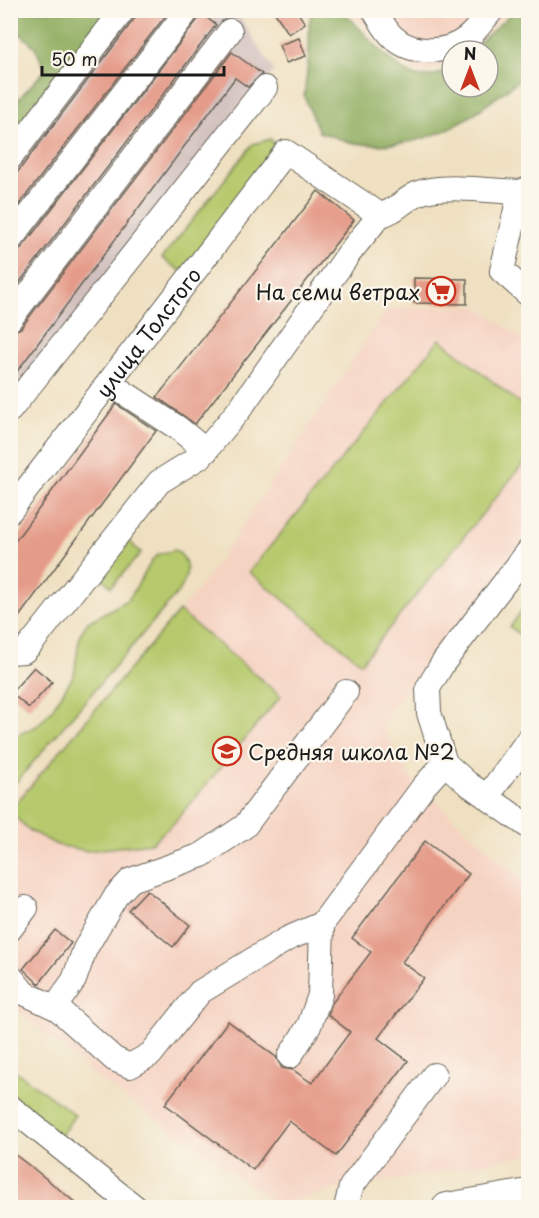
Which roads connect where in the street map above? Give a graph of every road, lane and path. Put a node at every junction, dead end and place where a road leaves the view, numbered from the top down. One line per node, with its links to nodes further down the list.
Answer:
1 (123, 10): 7 (street)
2 (188, 10): 10 (street)
3 (374, 10): 4 (street)
4 (492, 10)
5 (230, 31): 12 (street)
6 (265, 88): 14 (street)
7 (10, 158)
8 (524, 191): 9 (street); 11 (street)
9 (380, 214): 13 (street, улица Толстого); 15 (street)
10 (10, 240)
11 (528, 294)
12 (10, 319)
13 (109, 383): 15 (street); 16 (street, улица Толстого)
14 (10, 410)
15 (206, 451): 18 (street)
16 (10, 511)
17 (528, 552): 21 (street)
18 (10, 652)
19 (346, 692): 28 (street)
20 (528, 740): 22 (street)
21 (445, 763): 22 (street); 25 (street)
22 (487, 797): 23 (street)
23 (528, 826)
24 (26, 908): 26 (street)
25 (322, 924): 28 (street); 29 (street)
26 (10, 929)
27 (10, 976): 28 (street)
28 (58, 1009)
29 (290, 1056)
30 (434, 1076): 35 (street)
31 (10, 1107): 34 (street)
32 (528, 1194): 33 (main road)
33 (485, 1204): 36 (main road)
34 (136, 1208)
35 (346, 1208)
36 (447, 1208)

